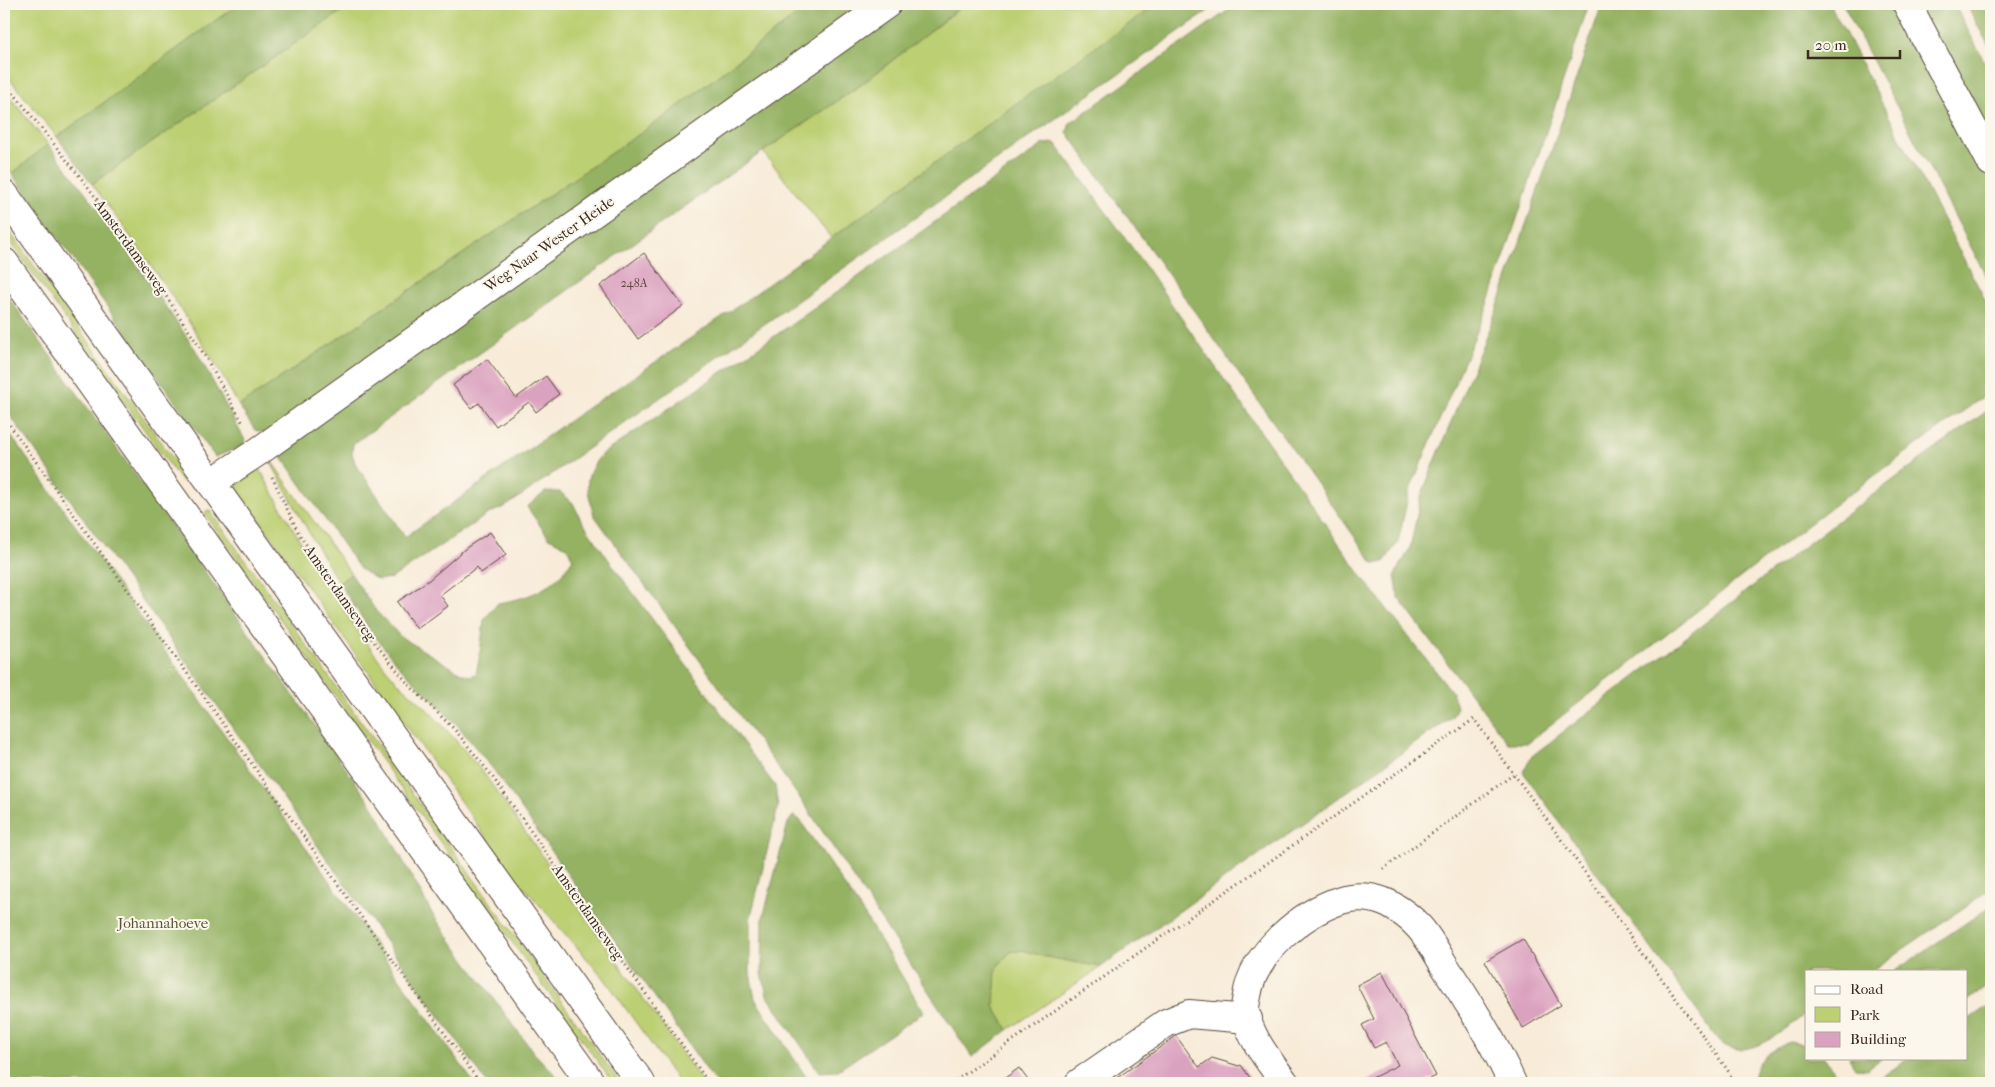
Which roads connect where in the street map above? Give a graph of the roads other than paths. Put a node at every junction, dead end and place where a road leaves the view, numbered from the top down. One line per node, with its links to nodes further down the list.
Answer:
1 (887, 4): 6 (main road, Weg Naar Wester Heide)
2 (1907, 4): 3 (main road)
3 (1991, 162)
4 (4, 194): 6 (main road)
5 (4, 262): 8 (main road)
6 (211, 483): 9 (main road)
7 (1248, 1019): 10 (main road); 11 (main road); 12 (main road)
8 (591, 1083)
9 (640, 1083)
10 (1079, 1083)
11 (1285, 1083)
12 (1512, 1083)

